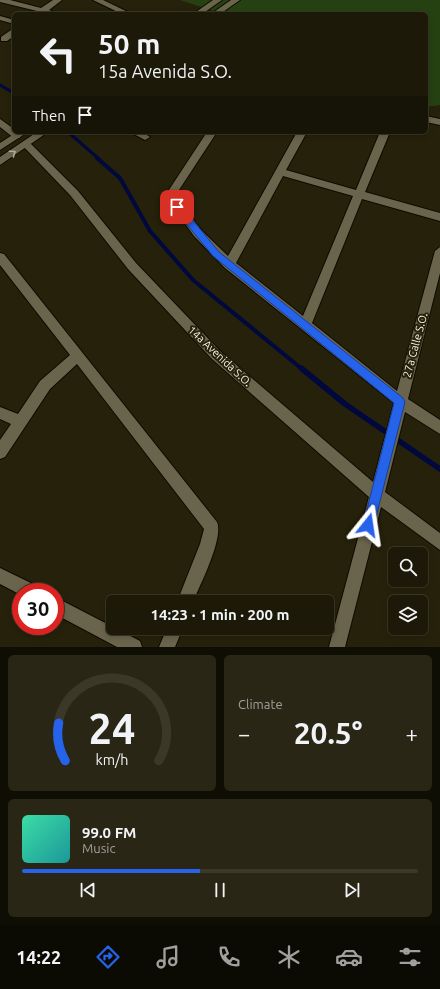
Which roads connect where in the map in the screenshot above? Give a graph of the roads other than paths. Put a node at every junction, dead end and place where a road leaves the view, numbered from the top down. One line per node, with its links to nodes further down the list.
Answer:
1 (2, 0): 6 (street)
2 (58, 0): 6 (street)
3 (97, 0): 7 (street)
4 (218, 0): 8 (street)
5 (236, 0): 9 (street)
6 (41, 12)
7 (118, 12)
8 (200, 12)
9 (218, 12)
10 (0, 18): 11 (street)
11 (12, 21)
12 (12, 33): 13 (street)
13 (4, 39)
14 (428, 119): 16 (street)
15 (0, 122): 17 (street, 14a Avenida S.O.)
16 (440, 122)
17 (12, 130)
18 (35, 134): 23 (street)
19 (139, 134): 24 (street)
20 (211, 134): 32 (street)
21 (301, 134): 27 (street)
22 (384, 134): 28 (street)
23 (22, 137): 25 (street); 26 (street, one-way to 23); 40 (street, 14a Avenida S.O.)
24 (146, 137)
25 (0, 148)
26 (0, 162)
27 (280, 172): 28 (street); 32 (street)
28 (359, 194): 29 (street); 33 (street)
29 (440, 217)
30 (440, 251): 35 (street, 27a Calle S.O.)
31 (2, 261): 34 (street)
32 (229, 265): 33 (street)
33 (305, 325): 35 (street)
34 (78, 356): 37 (street); 44 (street)
35 (400, 402): 38 (street); 40 (street, 27a Calle S.O.)
36 (0, 413): 37 (street)
37 (19, 421): 39 (street)
38 (440, 428)
39 (0, 452)
40 (376, 494): 41 (street, 14a Avenida S.O.); 49 (street, 27a Calle S.O.)
41 (440, 542)
42 (0, 576): 43 (street)
43 (14, 583)
44 (188, 595)
45 (64, 610): 47 (street)
46 (172, 635): 48 (street)
47 (134, 647)
48 (167, 647)
49 (337, 647)

